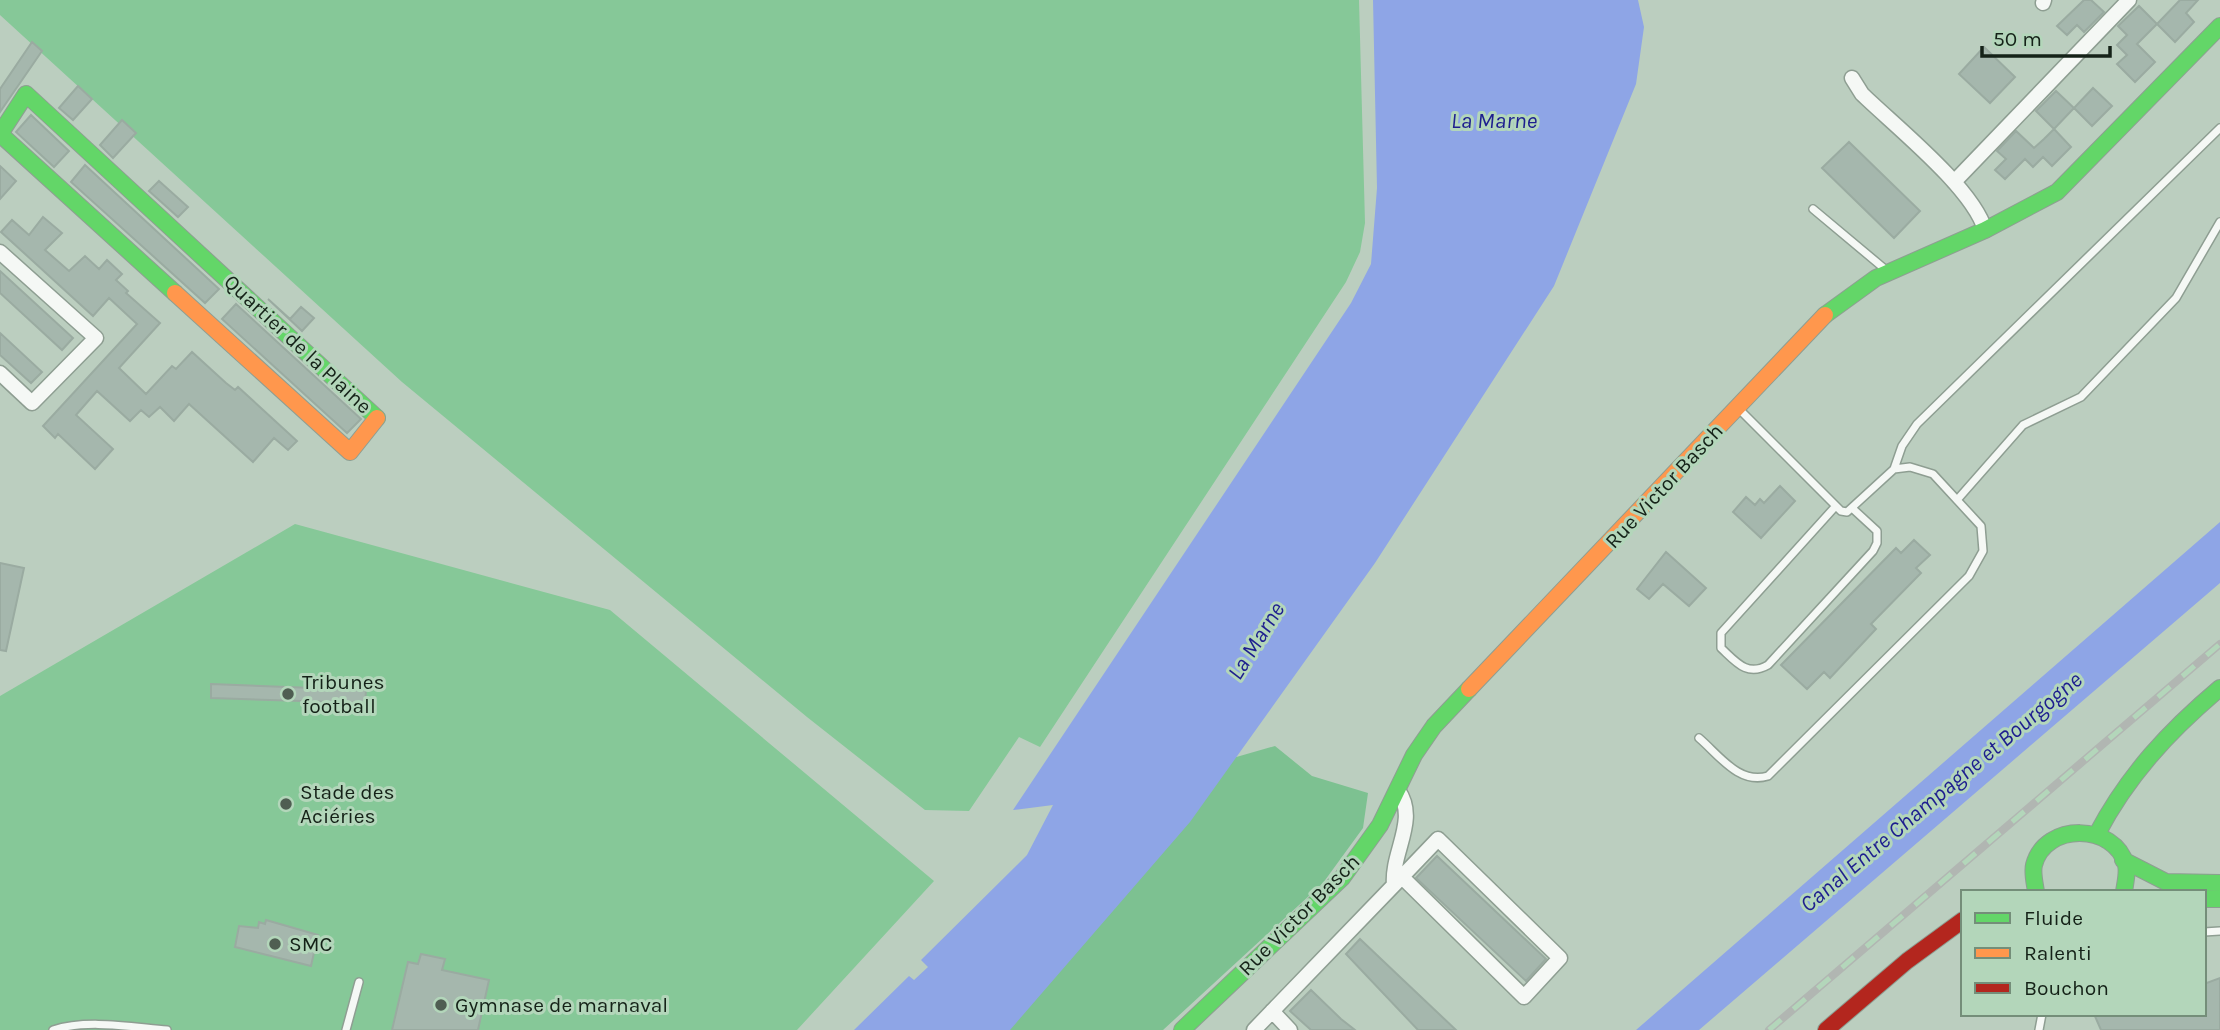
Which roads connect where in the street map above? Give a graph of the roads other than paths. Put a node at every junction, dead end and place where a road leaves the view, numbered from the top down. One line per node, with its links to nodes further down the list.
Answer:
1 (2129, 0): 6 (street)
2 (2220, 26): 9 (street, Rue Victor Basch)
3 (1852, 78): 6 (street)
4 (2220, 128): 14 (lane)
5 (0, 134): 5 (street, Quartier de la Plaine)
6 (1954, 182): 9 (street)
7 (1813, 209): 11 (lane)
8 (2220, 222): 15 (lane)
9 (1985, 230): 11 (street, Rue Victor Basch)
10 (0, 252): 12 (street)
11 (1889, 272): 13 (street, Rue Victor Basch)
12 (0, 373)
13 (1738, 408): 16 (lane); 20 (street, Rue Victor Basch)
14 (1894, 468): 15 (lane); 17 (lane)
15 (1957, 500): 19 (lane)
16 (1834, 508): 17 (lane); 17 (lane)
17 (1852, 508)
18 (2220, 688): 21 (street)
19 (1699, 738)
20 (1398, 790): 23 (street); 33 (street, Rue Victor Basch)
21 (2097, 834): 22 (street); 25 (street)
22 (2123, 860): 24 (street); 26 (street)
23 (1398, 881): 23 (street); 29 (street)
24 (2220, 883)
25 (2031, 890)
26 (2124, 890)
27 (1961, 921): 36 (street)
28 (359, 982): 32 (lane)
29 (1272, 1012): 34 (street); 35 (street)
30 (52, 1030): 31 (lane)
31 (167, 1030)
32 (346, 1030)
33 (1182, 1030)
34 (1254, 1030)
35 (1290, 1030)
36 (1826, 1030)

